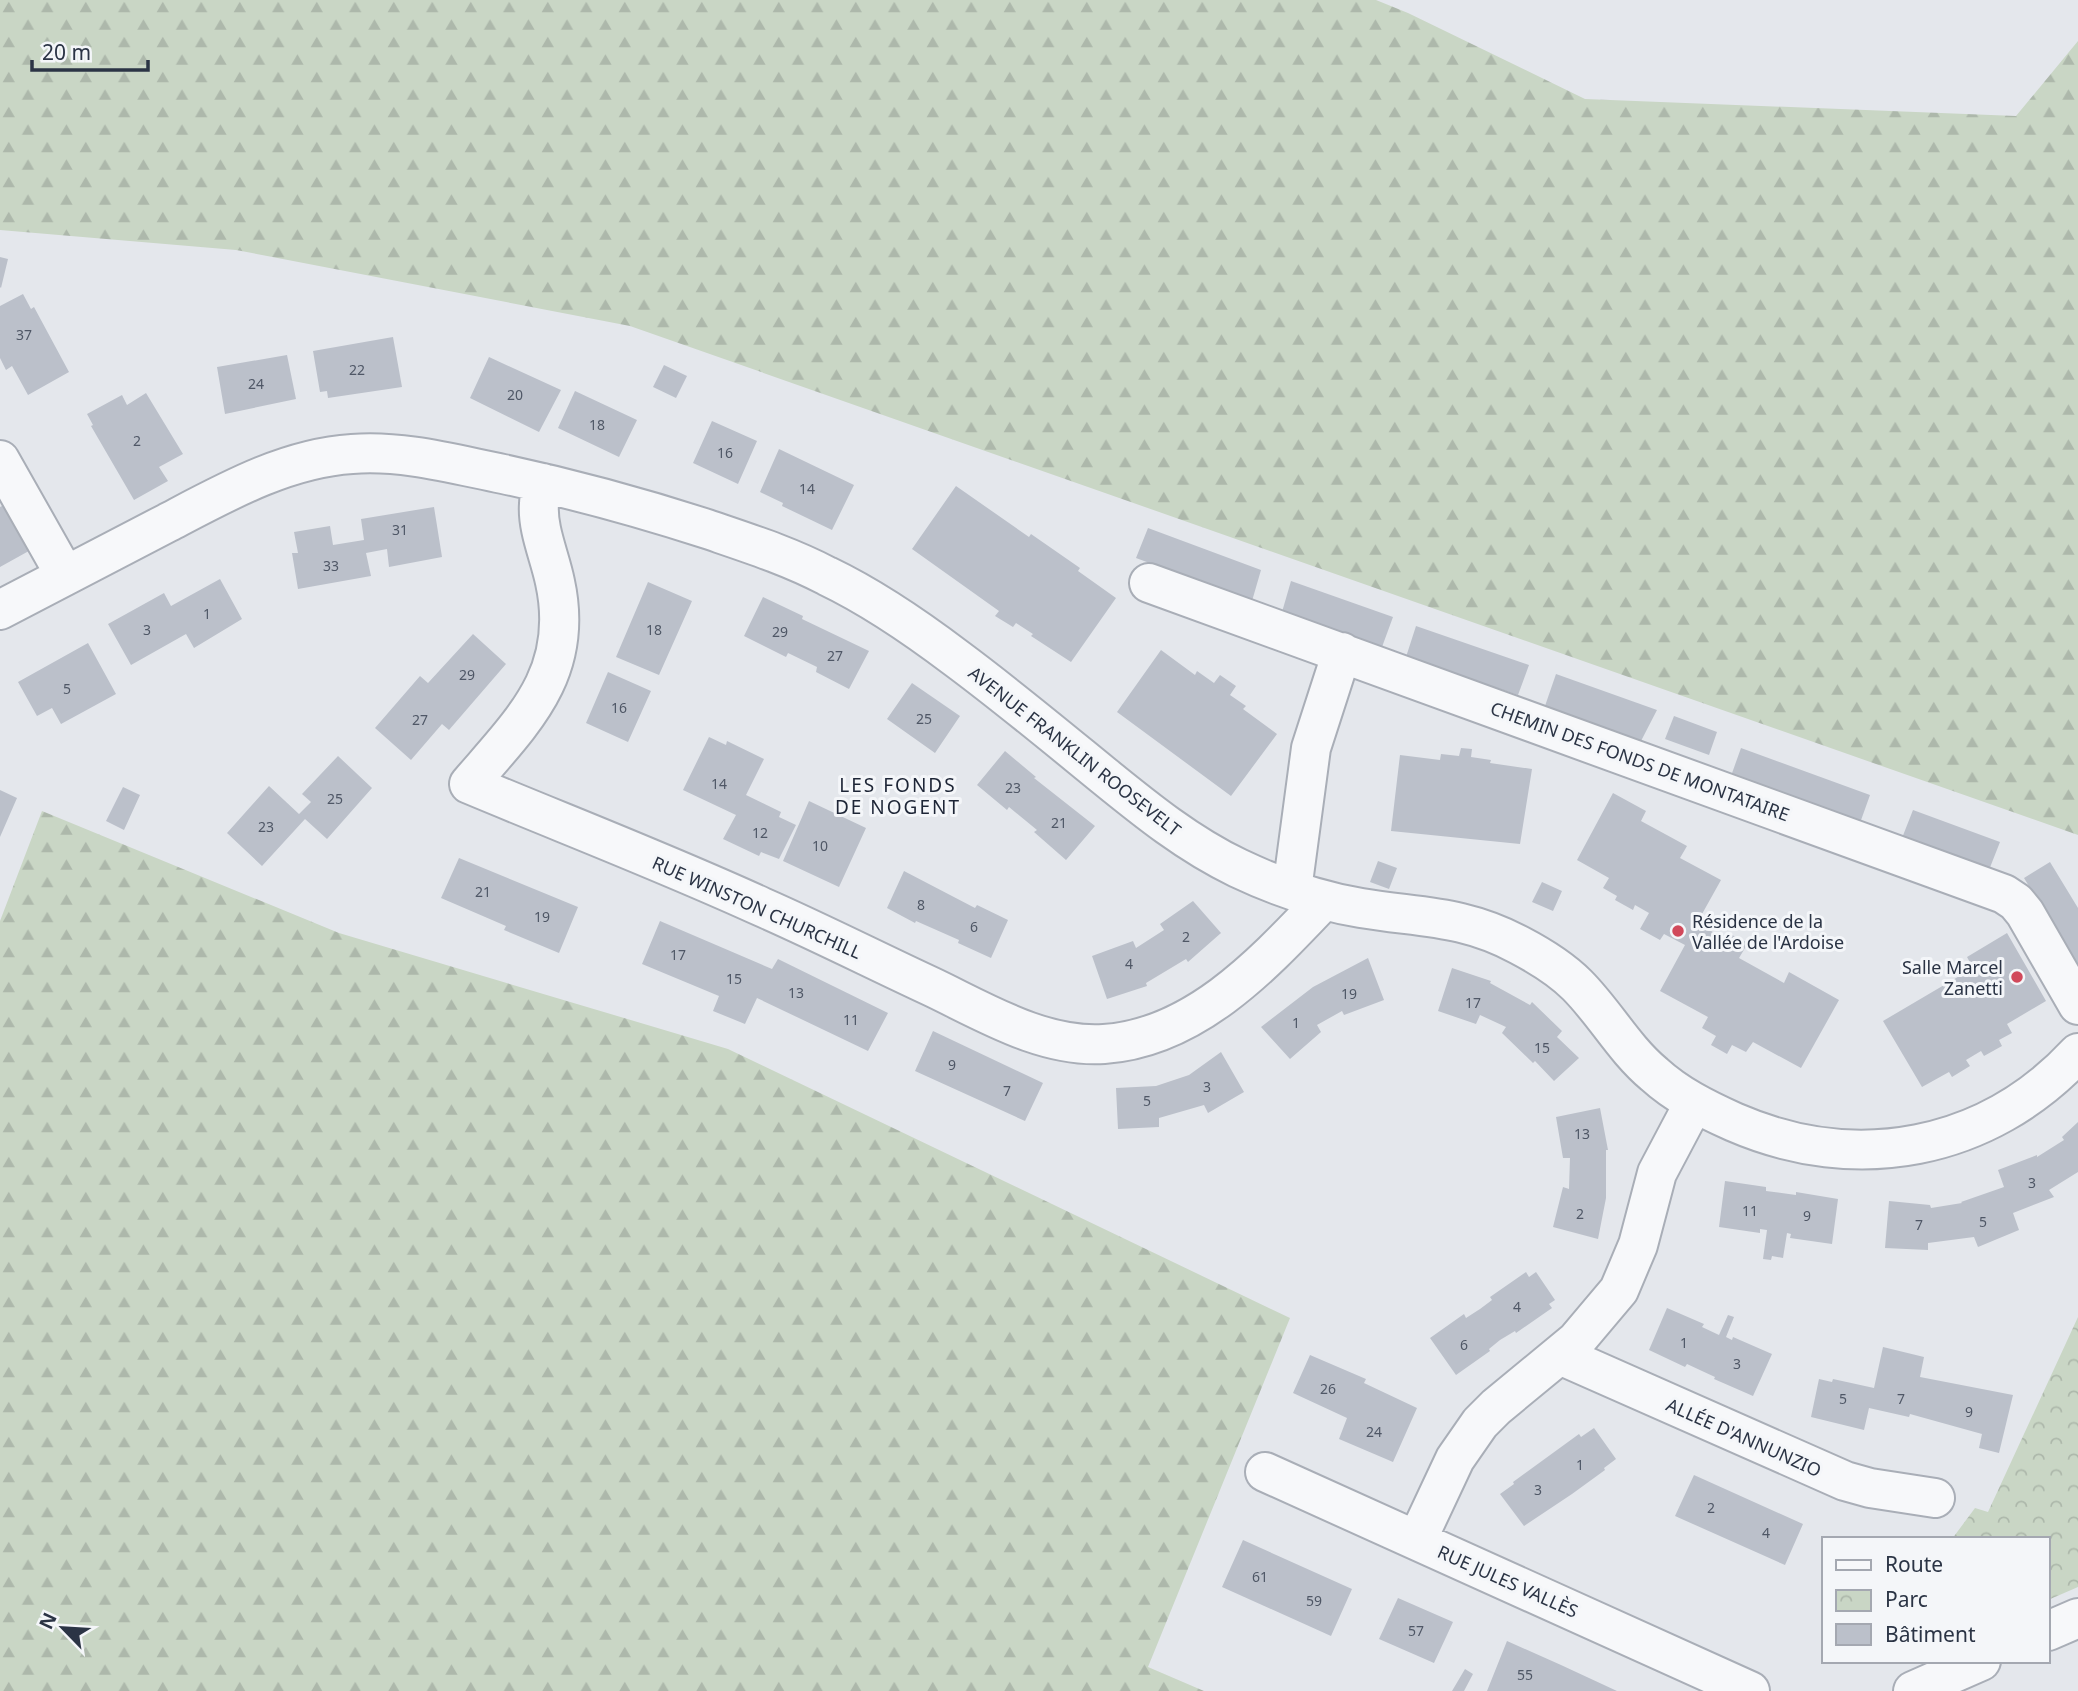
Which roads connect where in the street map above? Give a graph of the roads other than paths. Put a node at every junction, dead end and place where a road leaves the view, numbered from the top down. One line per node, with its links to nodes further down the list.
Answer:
1 (0, 460): 3 (street)
2 (543, 482): 3 (street, AVENUE FRANKLIN ROOSEVELT); 7 (street, AVENUE FRANKLIN ROOSEVELT); 7 (street, RUE WINSTON CHURCHILL)
3 (65, 575): 5 (street, AVENUE FRANKLIN ROOSEVELT)
4 (1149, 583): 6 (street, CHEMIN DES FONDS DE MONTATAIRE)
5 (0, 610)
6 (1342, 652): 7 (street); 8 (street, CHEMIN DES FONDS DE MONTATAIRE)
7 (1308, 895): 10 (street, AVENUE FRANKLIN ROOSEVELT)
8 (2078, 1005)
9 (2078, 1053): 10 (street, AVENUE FRANKLIN ROOSEVELT)
10 (1695, 1103): 11 (street)
11 (1560, 1355): 13 (street, ALLÉE D'ANNUNZIO); 14 (street)
12 (1265, 1472): 14 (street, RUE JULES VALLÈS)
13 (1935, 1498)
14 (1417, 1540): 18 (street, RUE JULES VALLÈS)
15 (2078, 1618): 16 (street)
16 (2050, 1630)
17 (1976, 1663): 19 (street)
18 (1750, 1691)
19 (1913, 1691)

